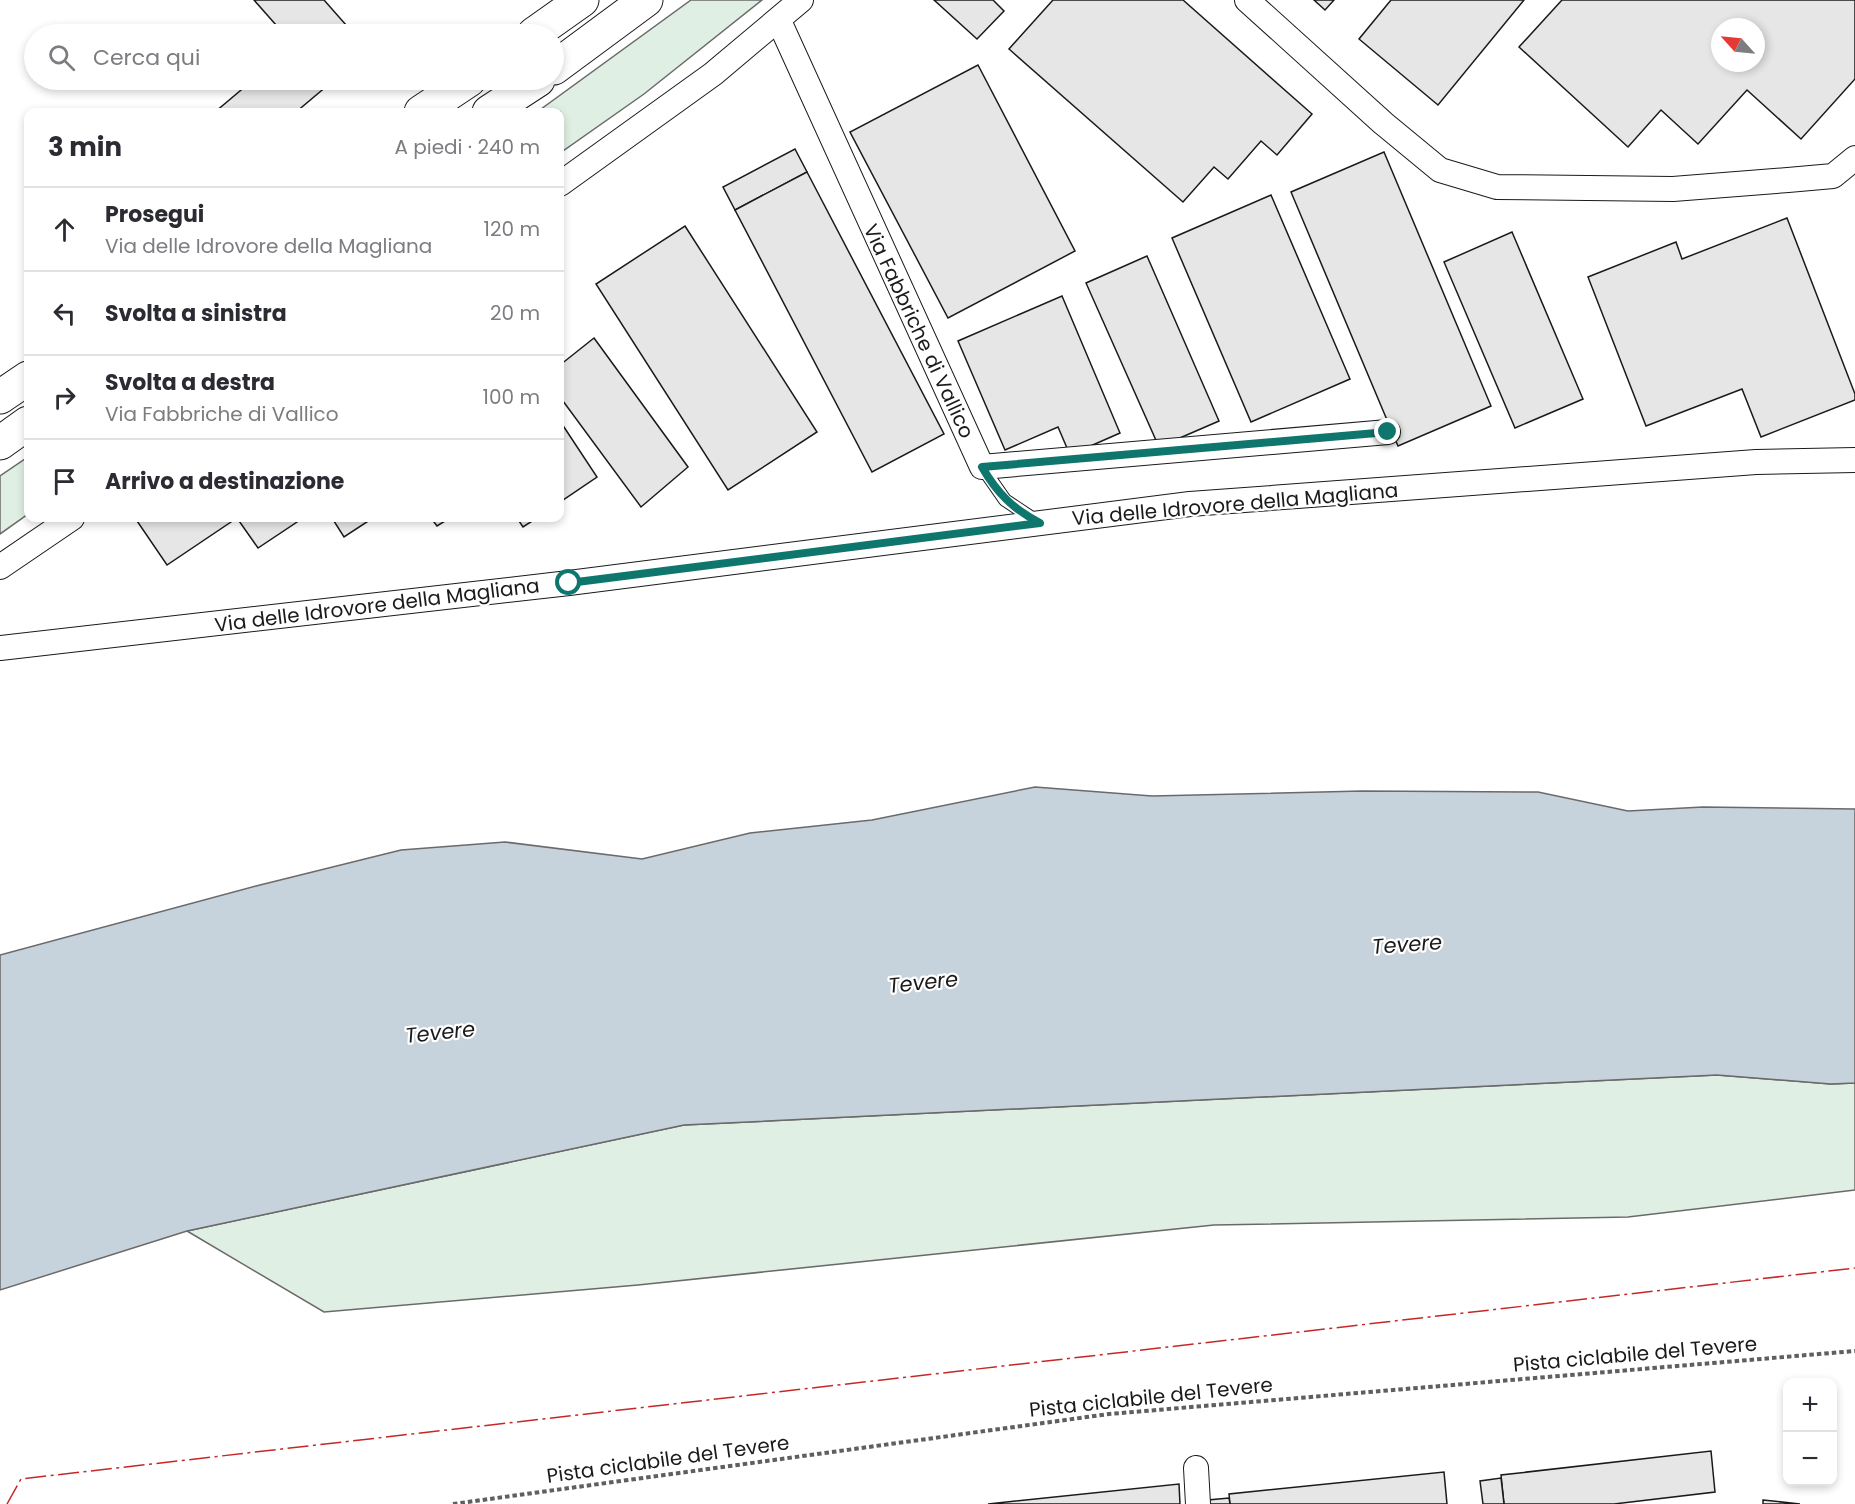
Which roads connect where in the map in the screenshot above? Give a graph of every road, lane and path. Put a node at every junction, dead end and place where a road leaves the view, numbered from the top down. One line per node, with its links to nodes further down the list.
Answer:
1 (582, 0): 6 (highway)
2 (646, 0): 7 (highway)
3 (801, 0): 5 (street)
4 (1247, 0): 12 (street)
5 (779, 21): 13 (street); 20 (street, Via Fabbriche di Vallico)
6 (548, 24)
7 (564, 61)
8 (454, 90): 10 (highway)
9 (523, 90): 11 (highway)
10 (427, 108)
11 (495, 108)
12 (1855, 158)
13 (564, 181)
14 (24, 381): 15 (highway)
15 (0, 397)
16 (24, 426): 18 (highway)
17 (1388, 432): 20 (street)
18 (0, 443)
19 (1855, 460): 22 (street, Via delle Idrovore della Magliana)
20 (982, 467): 22 (lane)
21 (66, 522): 23 (street)
22 (1040, 523): 24 (street, Via delle Idrovore della Magliana)
23 (0, 567)
24 (0, 648)
25 (1855, 1351): 27 (path, Pista ciclabile del Tevere)
26 (1196, 1468): 28 (street)
27 (453, 1504)
28 (1198, 1504)

